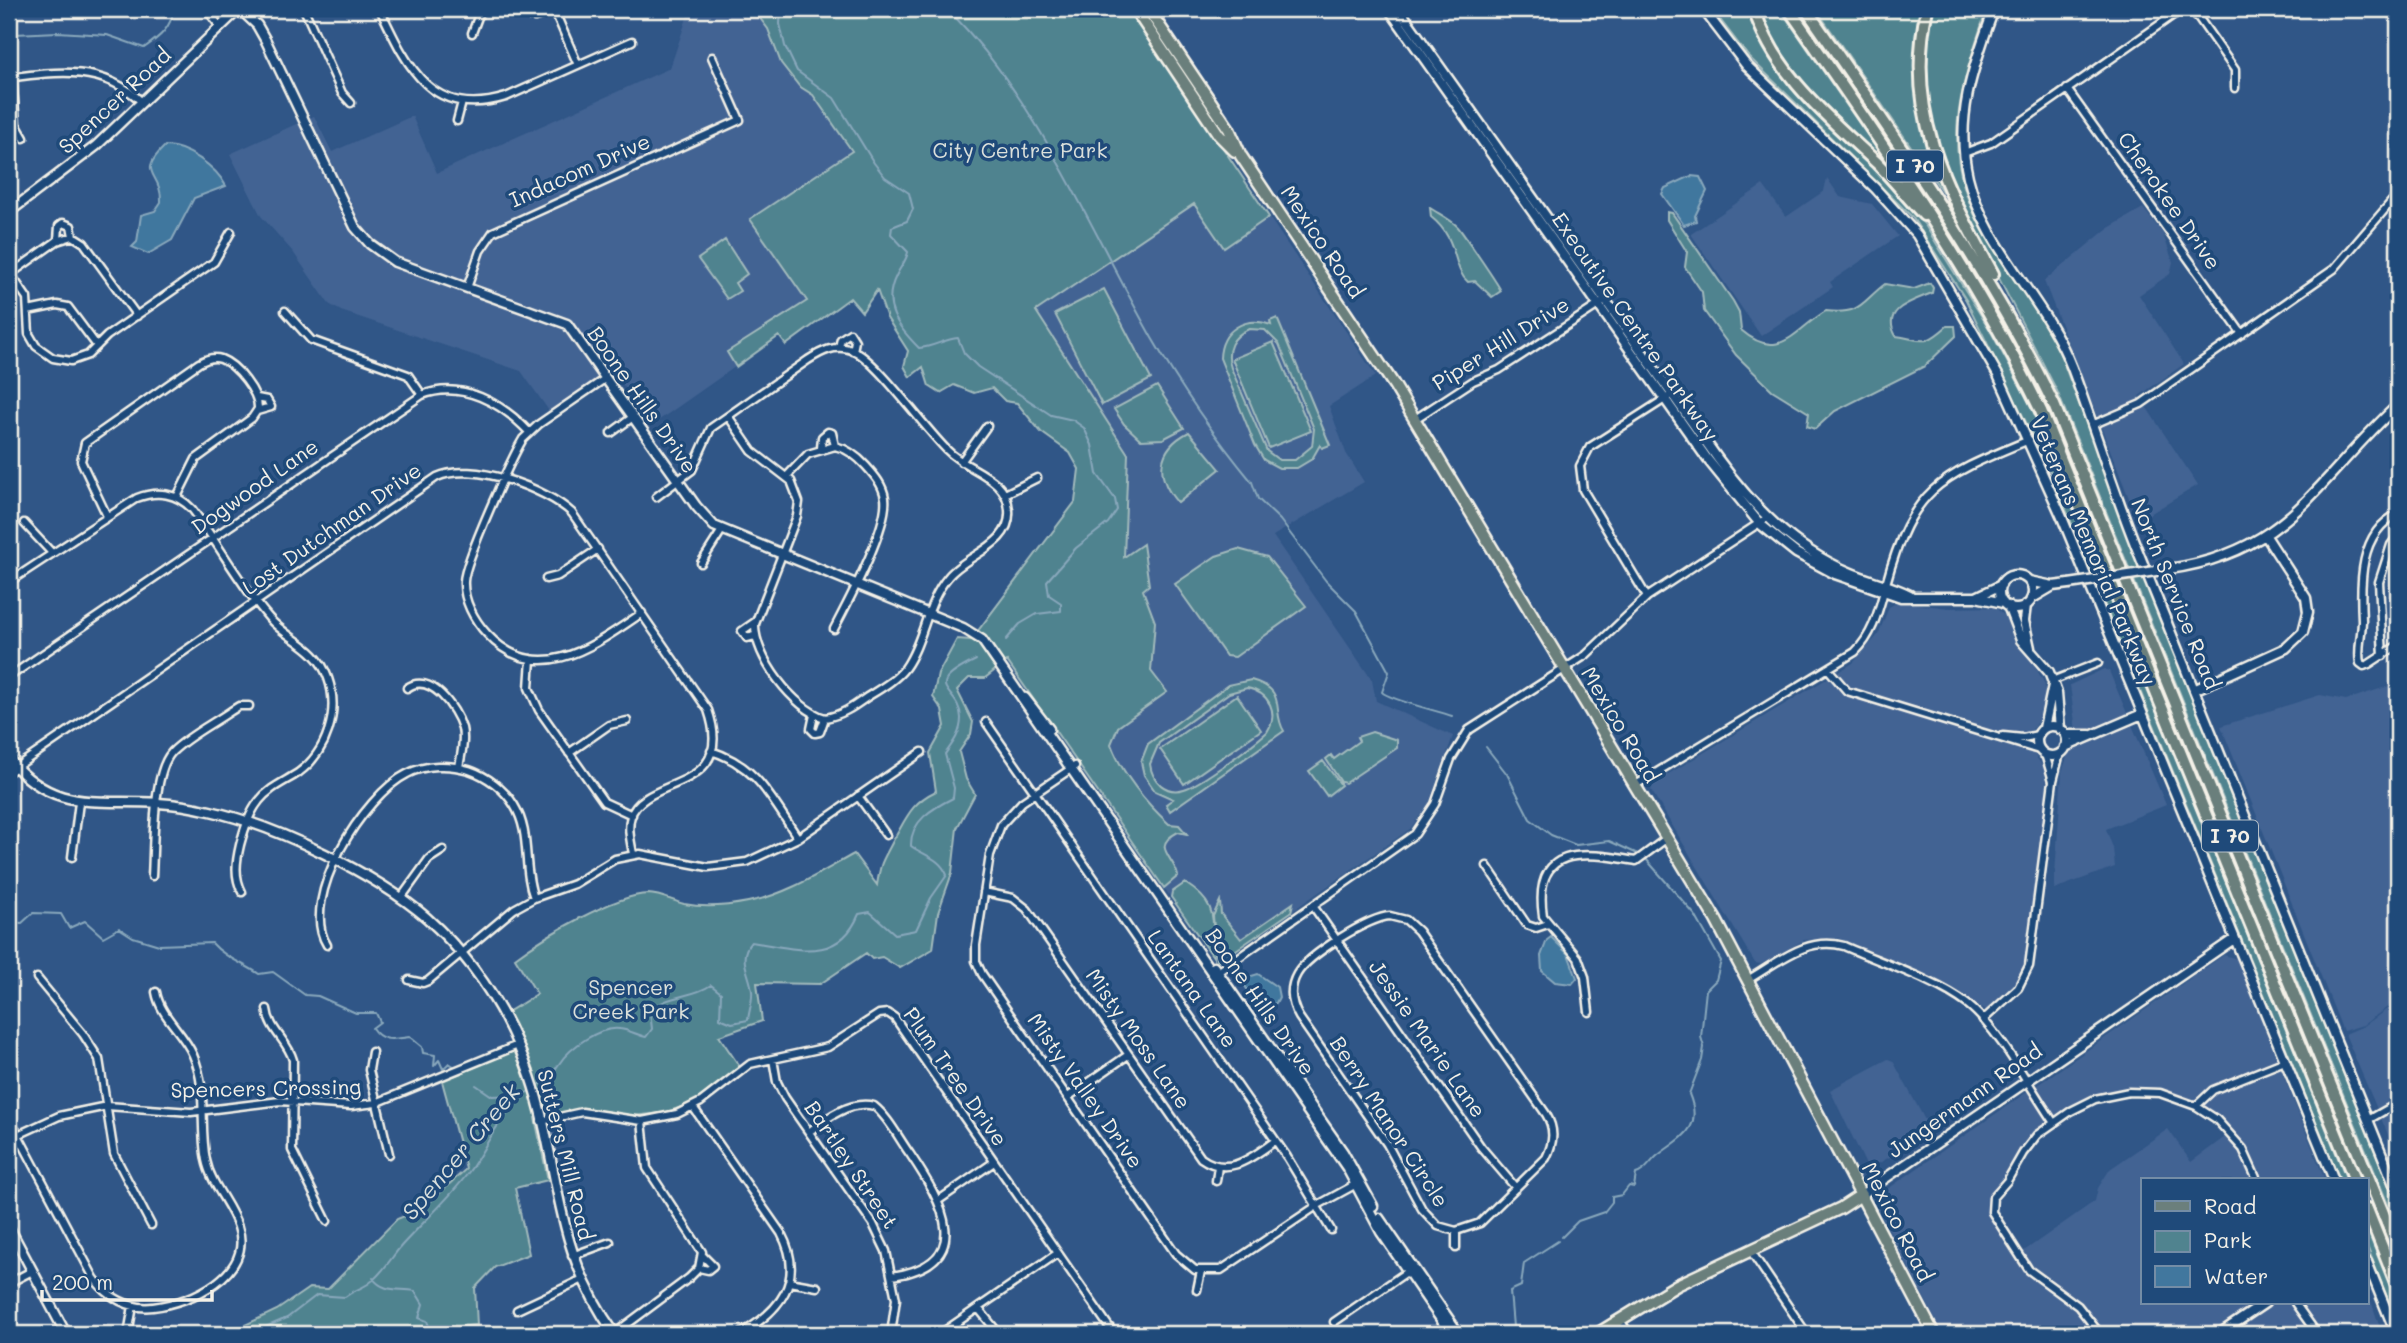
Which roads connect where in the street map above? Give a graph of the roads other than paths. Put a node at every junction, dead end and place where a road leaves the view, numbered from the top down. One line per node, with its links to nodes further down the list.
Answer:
1 (207, 9): 18 (street)
2 (239, 9): 18 (street, Spencer Road); 40 (street, Boone Hills Drive)
3 (304, 9): 28 (street)
4 (380, 9): 27 (street)
5 (481, 9): 19 (street)
6 (494, 9): 17 (street)
7 (1135, 9): 32 (main road, Mexico Road)
8 (1148, 9): 32 (main road, Mexico Road)
9 (1389, 9): 41 (street, Executive Centre Parkway)
10 (1399, 9): 41 (street, Executive Centre Parkway)
11 (1703, 9): 63 (street, Veterans Memorial Parkway)
12 (1754, 9): 38 (highway)
13 (1789, 9): 38 (highway, I 70)
14 (1805, 9): 45 (highway, I 70)
15 (1927, 9): 45 (highway)
16 (1994, 9): 31 (street, North Service Road)
17 (558, 10): 22 (street)
18 (220, 27): 26 (street, Spencer Road)
19 (472, 33)
20 (632, 41): 22 (street)
21 (712, 57): 40 (street, Indacom Drive)
22 (578, 65): 27 (street)
23 (10, 78): 26 (street); 30 (street)
24 (2235, 88): 25 (street)
25 (2067, 89): 31 (street); 46 (street, Cherokee Drive)
26 (142, 102): 34 (street, Spencer Road)
27 (462, 102): 29 (street)
28 (351, 103)
29 (457, 121)
30 (24, 138)
31 (1964, 153): 59 (street, North Service Road)
32 (1241, 156): 58 (main road, Mexico Road)
33 (2398, 194): 46 (street)
34 (9, 212)
35 (231, 233): 44 (street)
36 (73, 236): 37 (street); 37 (street); 44 (street)
37 (58, 240): 39 (street)
38 (1948, 241): 200 (highway, I 70)
39 (9, 274): 42 (street)
40 (467, 288): 50 (street, Boone Hills Drive)
41 (1602, 302): 52 (street, Executive Centre Parkway); 58 (street, Piper Hill Drive)
42 (28, 311): 47 (street); 47 (street)
43 (285, 311): 51 (street)
44 (136, 316): 47 (street)
45 (2015, 328): 217 (highway, I 70)
46 (2242, 334): 59 (street)
47 (97, 346)
48 (839, 347): 49 (street); 49 (street); 56 (street)
49 (853, 351): 66 (street)
50 (606, 378): 57 (street, Boone Hills Drive); 61 (street)
51 (422, 395): 61 (street, Dogwood Lane); 81 (street, Dogwood Lane)
52 (1668, 396): 76 (street, Executive Centre Parkway); 93 (street)
53 (257, 398): 55 (street); 55 (street); 75 (street)
54 (2398, 405): 79 (street)
55 (257, 411): 72 (street)
56 (728, 415): 67 (street); 70 (street)
57 (633, 417): 62 (street); 70 (street, Boone Hills Drive)
58 (1415, 419): 108 (main road, Mexico Road)
59 (2092, 425): 113 (street, North Service Road)
60 (987, 426): 66 (street)
61 (529, 432): 69 (street)
62 (611, 433)
63 (2029, 440): 92 (street); 115 (street, Veterans Memorial Parkway)
64 (835, 446): 65 (street); 65 (street); 90 (street)
65 (821, 448): 67 (street)
66 (961, 462): 71 (street)
67 (786, 476): 84 (street)
68 (1037, 478): 71 (street)
69 (503, 481): 82 (street, Lost Dutchman Drive); 95 (street, Lost Dutchman Drive); 106 (street)
70 (678, 481): 73 (street); 78 (street, Boone Hills Drive)
71 (1005, 494): 99 (street)
72 (177, 497): 75 (street); 81 (street)
73 (656, 497)
74 (2398, 514): 105 (street)
75 (107, 516): 83 (street)
76 (1764, 521): 92 (street, Executive Centre Parkway); 93 (street)
77 (24, 523): 83 (street)
78 (722, 530): 84 (street, Boone Hills Drive); 85 (street)
79 (2266, 536): 91 (street, bridge); 113 (street)
80 (2398, 536): 105 (street)
81 (213, 537): 95 (street); 110 (street, Dogwood Lane)
82 (598, 549): 86 (street); 98 (street, Lost Dutchman Drive)
83 (51, 552): 88 (street)
84 (782, 554): 90 (street, Boone Hills Drive); 100 (street)
85 (701, 563)
86 (546, 579)
87 (2029, 581): 89 (street); 91 (street); 96 (street)
88 (9, 582)
89 (2001, 584): 94 (street, Executive Centre Parkway); 97 (street)
90 (856, 585): 99 (street, Boone Hills Drive); 101 (street)
91 (2053, 586): 96 (street)
92 (1885, 589): 94 (street, Executive Centre Parkway); 109 (street)
93 (1647, 597): 108 (street)
94 (1976, 597): 97 (street, Executive Centre Parkway)
95 (257, 602): 132 (street, Lost Dutchman Drive); 140 (street)
96 (2028, 602): 97 (street); 104 (street)
97 (2006, 605): 104 (street)
98 (642, 613): 106 (street); 125 (street, Lost Dutchman Drive)
99 (928, 613): 117 (street); 131 (street, Boone Hills Drive)
100 (755, 622): 102 (street); 102 (street)
101 (834, 629)
102 (754, 636): 116 (street)
103 (2398, 645): 105 (street)
104 (2030, 648): 111 (street)
105 (2383, 656)
106 (531, 659): 128 (street)
107 (2098, 663): 111 (street)
108 (1563, 669): 134 (main road, Mexico Road); 154 (street)
109 (1828, 669): 123 (street); 134 (street)
110 (9, 677)
111 (2052, 683): 120 (street); 121 (street)
112 (407, 688): 130 (street)
113 (2194, 690): 185 (street, North Service Road)
114 (249, 706): 138 (street)
115 (2142, 713): 122 (street); 158 (street, Veterans Memorial Parkway)
116 (814, 715): 117 (street); 117 (street)
117 (825, 718)
118 (627, 721): 128 (street)
119 (986, 722): 135 (street, Lantana Lane)
120 (2041, 731): 121 (street); 123 (street); 127 (street)
121 (2063, 732): 122 (street); 124 (street)
122 (2090, 735): 124 (street)
123 (2001, 736): 127 (street)
124 (2063, 750): 127 (street); 133 (street)
125 (710, 751): 139 (street); 142 (street)
126 (922, 752): 136 (street)
127 (2042, 752): 133 (street)
128 (569, 753): 139 (street)
129 (9, 759): 132 (street, Sutters Mill Road)
130 (459, 767): 147 (street); 153 (street)
131 (1072, 767): 135 (street, Misty Valley Drive); 162 (street, Boone Hills Drive)
132 (12, 770): 137 (street, Sutters Mill Road)
133 (2053, 782): 169 (street)
134 (1634, 786): 143 (main road, Mexico Road)
135 (1035, 793): 151 (street, Misty Valley Drive); 193 (street, Lantana Lane)
136 (858, 796): 141 (street); 142 (street)
137 (79, 802): 138 (street, Sutters Mill Road); 146 (street)
138 (158, 803): 140 (street, Sutters Mill Road); 149 (street)
139 (632, 815): 145 (street)
140 (248, 821): 147 (street, Sutters Mill Road); 150 (street)
141 (886, 835)
142 (797, 838): 145 (street)
143 (1667, 838): 157 (street); 164 (main road, Mexico Road)
144 (443, 850): 152 (street)
145 (633, 854): 153 (street)
146 (72, 857)
147 (335, 861): 152 (street, Sutters Mill Road); 160 (street)
148 (1487, 866): 157 (street)
149 (152, 876)
150 (242, 892)
151 (984, 892): 172 (street, Misty Moss Lane); 176 (street, Misty Valley Drive)
152 (401, 898): 161 (street, Sutters Mill Road)
153 (534, 898): 161 (street)
154 (1313, 906): 159 (street, Jessie Marie Lane); 162 (street)
155 (1398, 906): 156 (street)
156 (1396, 917): 159 (street, Berry Manor Circle); 192 (street)
157 (1548, 924): 168 (street)
158 (2234, 939): 174 (street, Veterans Memorial Parkway); 175 (street, Jungermann Road)
159 (1338, 942): 203 (street, Jessie Marie Lane); 213 (street, Berry Manor Circle)
160 (327, 945)
161 (461, 953): 165 (street); 170 (street, Sutters Mill Road)
162 (1215, 974): 202 (street, Boone Hills Drive)
163 (37, 978): 180 (street)
164 (1749, 979): 169 (street); 205 (main road, Mexico Road)
165 (409, 980)
166 (156, 992): 183 (street)
167 (267, 1009): 177 (street)
168 (1589, 1012)
169 (1983, 1020): 175 (street)
170 (518, 1045): 178 (street, Spencers Crossing); 186 (street, Sutters Mill Road)
171 (372, 1052): 178 (street)
172 (1128, 1055): 176 (street); 197 (street, Misty Moss Lane)
173 (773, 1059): 182 (street, Plum Tree Drive); 189 (street, Bartley Street); 196 (street, Plum Tree Drive)
174 (2285, 1061): 181 (street); 199 (street, Veterans Memorial Parkway)
175 (2026, 1082): 188 (street); 205 (street, Jungermann Road)
176 (1068, 1097): 225 (street, Misty Valley Drive)
177 (292, 1102): 178 (street, Spencers Crossing); 183 (street, Spencers Crossing); 209 (street)
178 (376, 1103): 195 (street)
179 (2398, 1103): 185 (street)
180 (107, 1106): 183 (street, Spencers Crossing); 190 (street, Spencers Crossing); 210 (street)
181 (2196, 1106): 188 (street); 198 (street)
182 (693, 1107): 187 (street, Plum Tree Drive); 228 (street)
183 (203, 1112): 235 (street)
184 (9, 1118): 190 (street)
185 (2368, 1120): 204 (street, North Service Road)
186 (541, 1121): 187 (street, Plum Tree Drive); 220 (street, Sutters Mill Road)
187 (642, 1121): 219 (street)
188 (2054, 1123): 254 (street)
189 (808, 1132): 206 (street); 226 (street, Bartley Street)
190 (17, 1134): 191 (street, Spencers Crossing); 235 (street)
191 (9, 1139)
192 (1552, 1140): 194 (street); 203 (street, Berry Manor Circle)
193 (1275, 1141): 197 (street); 207 (street, Lantana Lane)
194 (1562, 1141)
195 (390, 1154)
196 (994, 1162): 206 (street); 218 (street, Plum Tree Drive)
197 (1218, 1166): 201 (street)
198 (2256, 1178)
199 (2333, 1178)
200 (2354, 1178)
201 (1216, 1181)
202 (1359, 1183): 207 (street); 223 (street, Boone Hills Drive)
203 (1516, 1188): 213 (street, Berry Manor Circle)
204 (2398, 1194)
205 (1861, 1195): 216 (main road, Jungermann Road); 253 (main road, Mexico Road)
206 (939, 1200): 226 (street)
207 (1318, 1205): 212 (street, Lantana Lane); 225 (street)
208 (2368, 1212): 231 (highway)
209 (327, 1221)
210 (151, 1224)
211 (9, 1227): 224 (street)
212 (1331, 1230)
213 (1456, 1231): 215 (street)
214 (610, 1242): 220 (street)
215 (1456, 1248)
216 (1750, 1250): 238 (main road, Jungermann Road); 252 (street)
217 (2398, 1250)
218 (1058, 1253): 236 (street); 247 (street, Plum Tree Drive)
219 (702, 1255): 222 (street); 222 (street)
220 (572, 1256): 227 (street, Sutters Mill Road)
221 (2368, 1264): 257 (street)
222 (699, 1268): 242 (street)
223 (1410, 1269): 239 (street); 248 (street, Boone Hills Drive); 249 (street, Boone Hills Drive)
224 (32, 1271): 229 (street); 240 (street)
225 (1201, 1271): 232 (street)
226 (892, 1276): 244 (street, Bartley Street)
227 (581, 1280): 237 (street); 242 (street, Sutters Mill Road)
228 (789, 1282): 230 (street); 243 (street)
229 (9, 1283)
230 (817, 1287)
231 (2398, 1287)
232 (1197, 1290)
233 (2264, 1304): 255 (street)
234 (2296, 1304): 256 (street)
235 (133, 1306): 241 (street)
236 (978, 1308): 245 (street); 246 (street)
237 (517, 1310)
238 (1620, 1320): 250 (main road, Jungermann Road); 251 (street)
239 (1334, 1322)
240 (66, 1334)
241 (128, 1334)
242 (614, 1334)
243 (740, 1334)
244 (891, 1334)
245 (940, 1334)
246 (999, 1334)
247 (1114, 1334)
248 (1451, 1334)
249 (1459, 1334)
250 (1597, 1334)
251 (1629, 1334)
252 (1807, 1334)
253 (1934, 1334)
254 (2101, 1334)
255 (2220, 1334)
256 (2317, 1334)
257 (2396, 1334)

